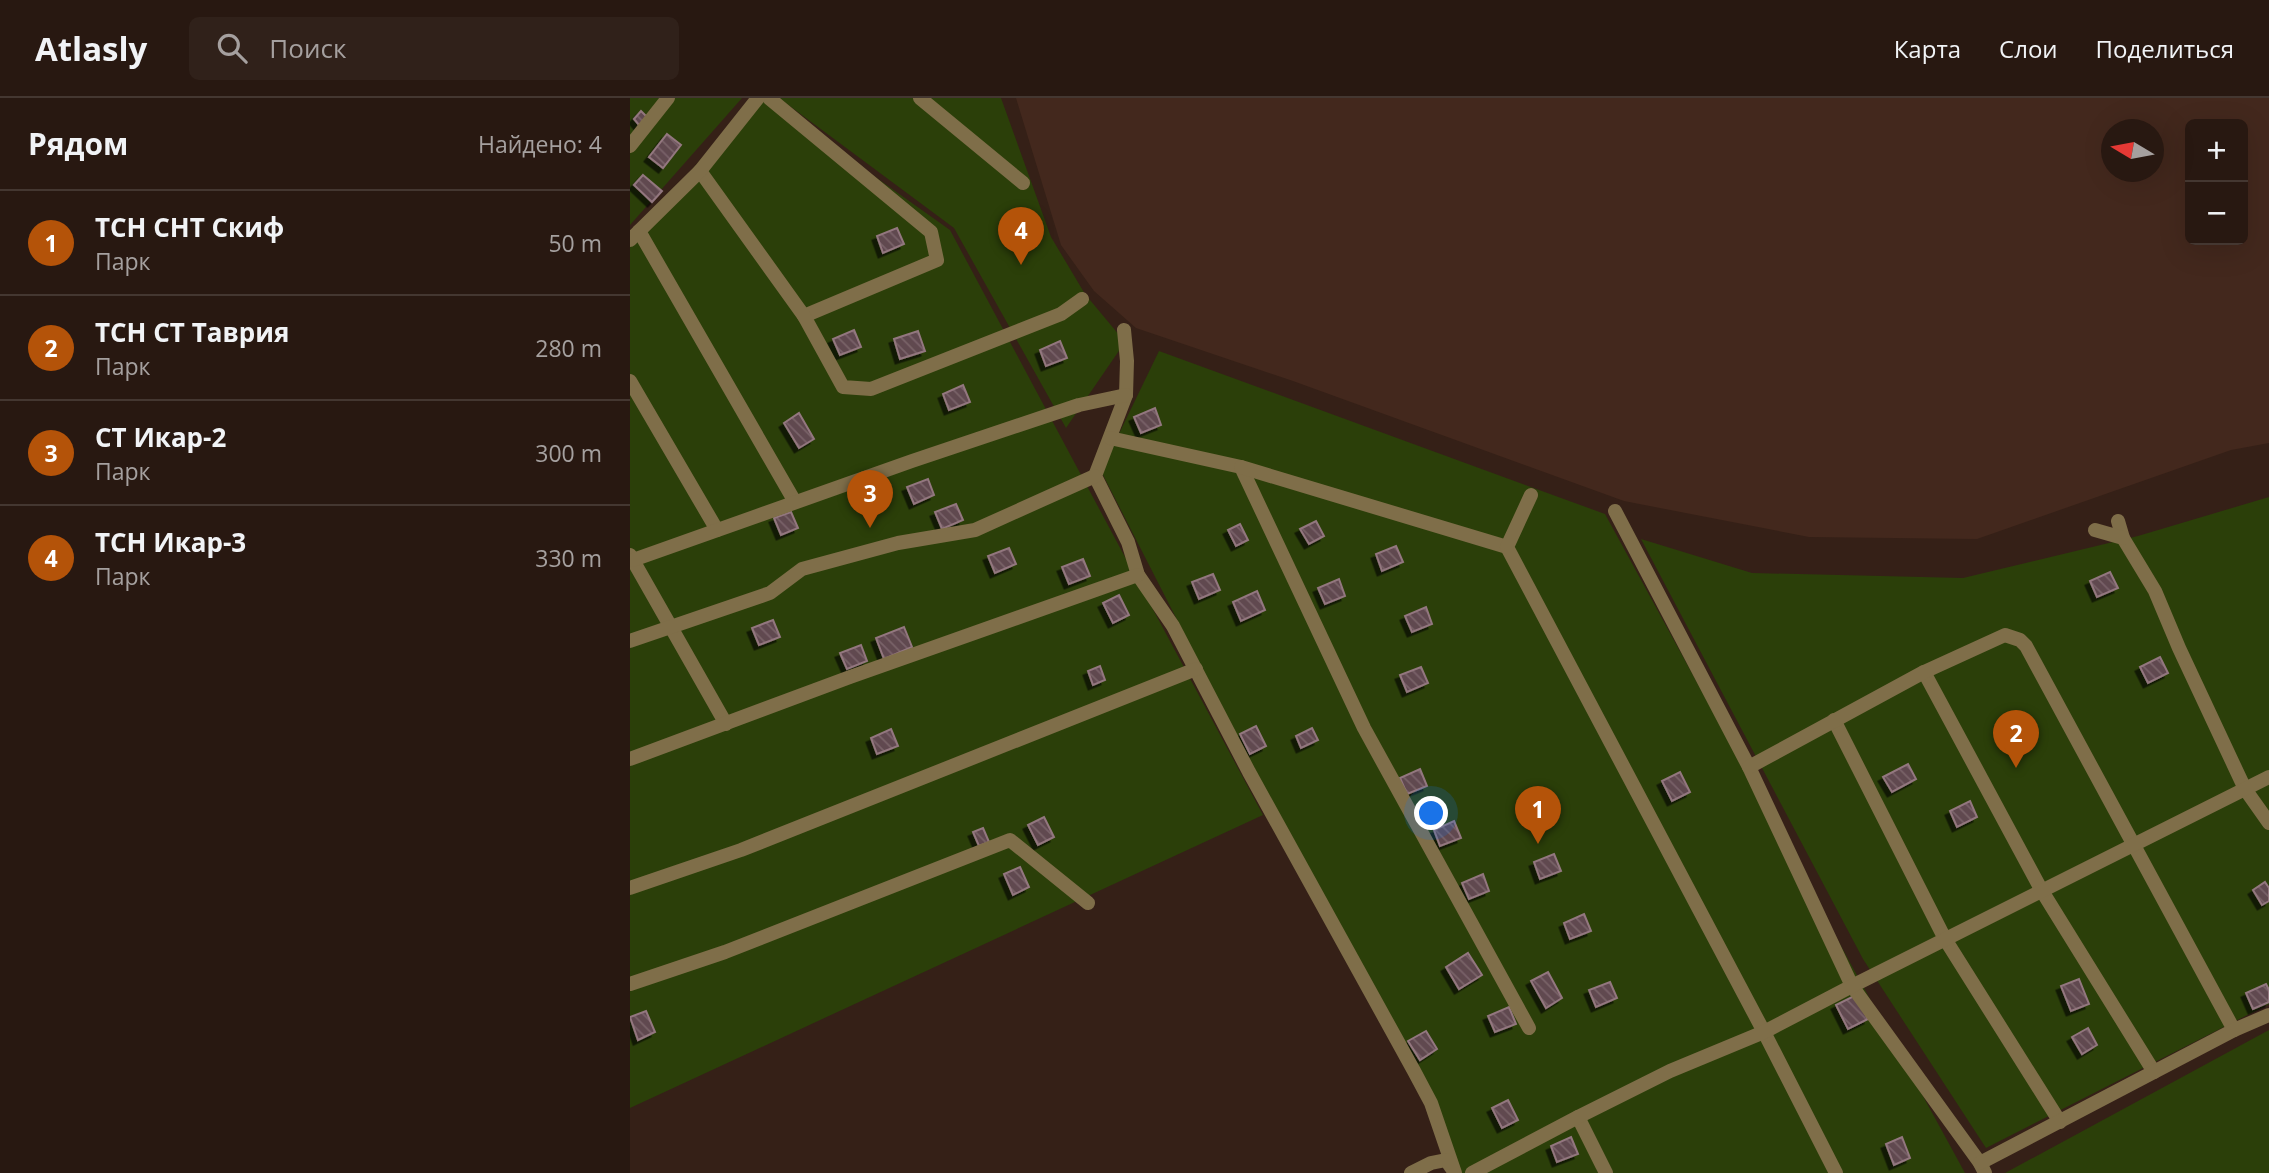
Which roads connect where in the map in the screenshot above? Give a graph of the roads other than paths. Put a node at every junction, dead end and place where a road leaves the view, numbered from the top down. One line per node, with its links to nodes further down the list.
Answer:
1 (668, 98): 5 (street)
2 (758, 98): 6 (street)
3 (769, 98): 10 (street)
4 (920, 98): 7 (street)
5 (630, 146)
6 (700, 171): 8 (street); 10 (street)
7 (1023, 183)
8 (634, 235): 18 (street)
9 (1082, 299): 10 (street)
10 (804, 316)
11 (1124, 330): 13 (street)
12 (630, 381): 21 (street)
13 (1126, 395): 14 (street); 18 (street)
14 (1110, 438): 15 (street); 16 (street)
15 (1241, 467): 24 (street); 46 (street)
16 (1095, 476): 26 (street); 27 (street)
17 (1531, 495): 24 (street)
18 (795, 502): 21 (street)
19 (1615, 511): 34 (street)
20 (2118, 521): 23 (street)
21 (717, 530): 25 (street)
22 (2095, 530): 23 (street)
23 (2123, 538): 36 (street)
24 (1507, 547): 48 (street)
25 (631, 557): 27 (street)
26 (1138, 575): 29 (street); 32 (street)
27 (669, 627): 28 (street); 32 (street)
28 (630, 641)
29 (1196, 669): 39 (street); 54 (street)
30 (1924, 672): 31 (street); 38 (street); 40 (street)
31 (1833, 720): 34 (street); 42 (street)
32 (726, 724): 33 (street)
33 (630, 759)
34 (1749, 767): 44 (street)
35 (2269, 777): 36 (street)
36 (2245, 789): 37 (street); 38 (street)
37 (2269, 823)
38 (2132, 845): 40 (street); 47 (street)
39 (630, 888)
40 (2042, 891): 42 (street); 49 (street)
41 (1088, 903): 43 (street)
42 (1945, 939): 44 (street); 51 (street)
43 (630, 984)
44 (1852, 986): 48 (street); 52 (street)
45 (2269, 1015): 47 (street)
46 (1529, 1028)
47 (2234, 1030): 49 (street)
48 (1764, 1032): 50 (street); 57 (street)
49 (2154, 1072): 51 (street)
50 (1578, 1116): 55 (street); 56 (street)
51 (2060, 1122): 52 (street)
52 (1982, 1168)
53 (1410, 1173): 54 (street)
54 (1454, 1173)
55 (1472, 1173)
56 (1606, 1173)
57 (1836, 1173)

